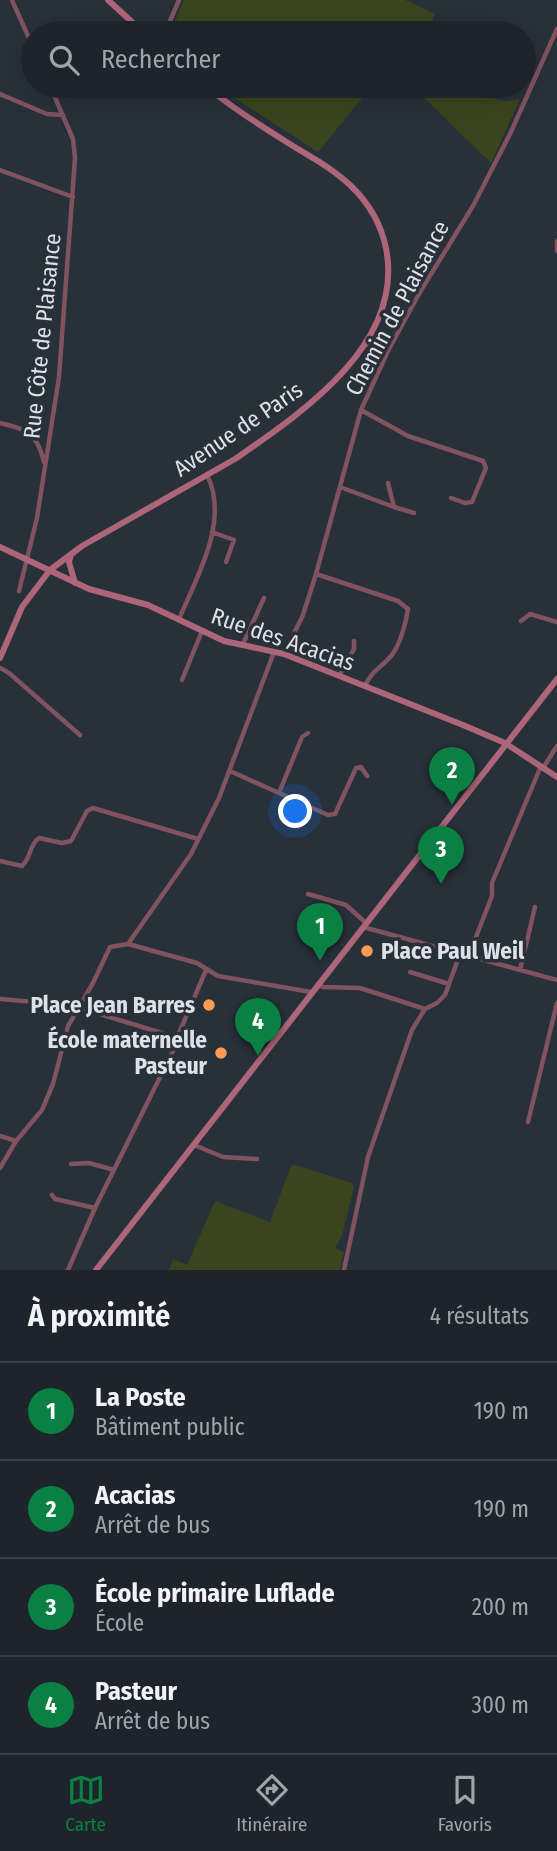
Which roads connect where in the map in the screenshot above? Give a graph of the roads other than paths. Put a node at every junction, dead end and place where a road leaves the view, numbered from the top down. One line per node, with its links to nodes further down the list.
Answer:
1 (12, 0): 4 (street)
2 (108, 0): 5 (main road)
3 (179, 0): 6 (street)
4 (21, 21)
5 (131, 21)
6 (170, 21)
7 (557, 29): 8 (street, Chemin de Plaisance)
8 (536, 76)
9 (0, 94): 13 (street)
10 (55, 98): 13 (street, Rue Côte de Plaisance)
11 (222, 98): 18 (main road, Avenue de Paris)
12 (526, 98): 19 (street, Chemin de Plaisance)
13 (63, 115): 15 (street, Rue Côte de Plaisance)
14 (0, 170): 15 (street)
15 (73, 197): 22 (street, Rue Côte de Plaisance)
16 (557, 241): 17 (street)
17 (557, 251)
18 (367, 343): 19 (street); 23 (main road, Avenue de Paris)
19 (388, 351): 20 (street, Chemin de Plaisance)
20 (361, 410): 25 (street, Chemin de Plaisance); 26 (street)
21 (0, 422): 22 (street)
22 (46, 466): 32 (street, Rue Côte de Plaisance)
23 (207, 475): 29 (street); 31 (main road, Avenue de Paris)
24 (388, 483): 27 (street)
25 (340, 487): 27 (street); 35 (street, Chemin de Plaisance)
26 (451, 498)
27 (394, 506): 28 (street)
28 (414, 513)
29 (212, 532): 33 (street); 40 (street)
30 (0, 547): 32 (main road, Rue des Acacias)
31 (71, 554): 34 (main road, Avenue de Paris); 37 (main road)
32 (29, 560): 34 (main road, Rue des Acacias); 36 (main road); 38 (street, Rue Côte de Plaisance)
33 (226, 562)
34 (50, 570): 36 (main road, Avenue de Paris); 37 (main road, Rue des Acacias)
35 (316, 574): 47 (street, Chemin de Plaisance); 53 (street)
36 (40, 582): 48 (main road, Avenue de Paris)
37 (75, 583): 40 (main road, Rue des Acacias)
38 (19, 592)
39 (264, 598): 45 (street)
40 (179, 619): 43 (main road, Rue des Acacias)
41 (521, 621): 42 (street)
42 (557, 622)
43 (202, 631): 45 (main road, Rue des Acacias); 52 (street)
44 (354, 641): 50 (street)
45 (243, 644): 46 (main road, Rue des Acacias)
46 (275, 651): 47 (main road, Rue des Acacias); 59 (street)
47 (284, 654): 50 (main road, Rue des Acacias)
48 (0, 658)
49 (0, 667): 55 (street)
50 (339, 676): 53 (main road, Rue des Acacias)
51 (557, 679): 56 (main road)
52 (182, 680)
53 (365, 686): 56 (main road, Rue des Acacias)
54 (309, 733): 62 (street)
55 (80, 735)
56 (505, 743): 58 (main road, Rue des Acacias); 67 (main road)
57 (557, 746): 58 (street)
58 (542, 767): 61 (main road, Rue des Acacias); 69 (street)
59 (230, 771): 62 (street); 63 (street)
60 (367, 776): 62 (street)
61 (557, 777)
62 (279, 793)
63 (198, 839): 64 (street); 68 (street)
64 (0, 861)
65 (308, 894): 67 (street)
66 (535, 907): 71 (street)
67 (364, 925): 69 (street); 74 (main road)
68 (128, 944): 70 (street); 79 (street)
69 (460, 954): 71 (street); 75 (street)
70 (206, 970): 76 (street); 81 (street)
71 (520, 970): 73 (street)
72 (410, 972): 75 (street)
73 (557, 980)
74 (317, 983): 76 (main road); 80 (street)
75 (449, 984): 80 (street)
76 (311, 992): 85 (main road)
77 (0, 999): 79 (street)
78 (557, 1003): 82 (street)
79 (79, 1007): 81 (street); 84 (street)
80 (425, 1009): 94 (street)
81 (175, 1038): 89 (street)
82 (528, 1122)
83 (0, 1136): 84 (street)
84 (16, 1141): 88 (street)
85 (193, 1145): 86 (street); 93 (main road)
86 (257, 1159)
87 (71, 1164): 89 (street)
88 (0, 1168)
89 (114, 1170): 91 (street)
90 (52, 1195): 91 (street)
91 (95, 1208): 92 (street)
92 (68, 1270)
93 (96, 1270)
94 (344, 1270)

